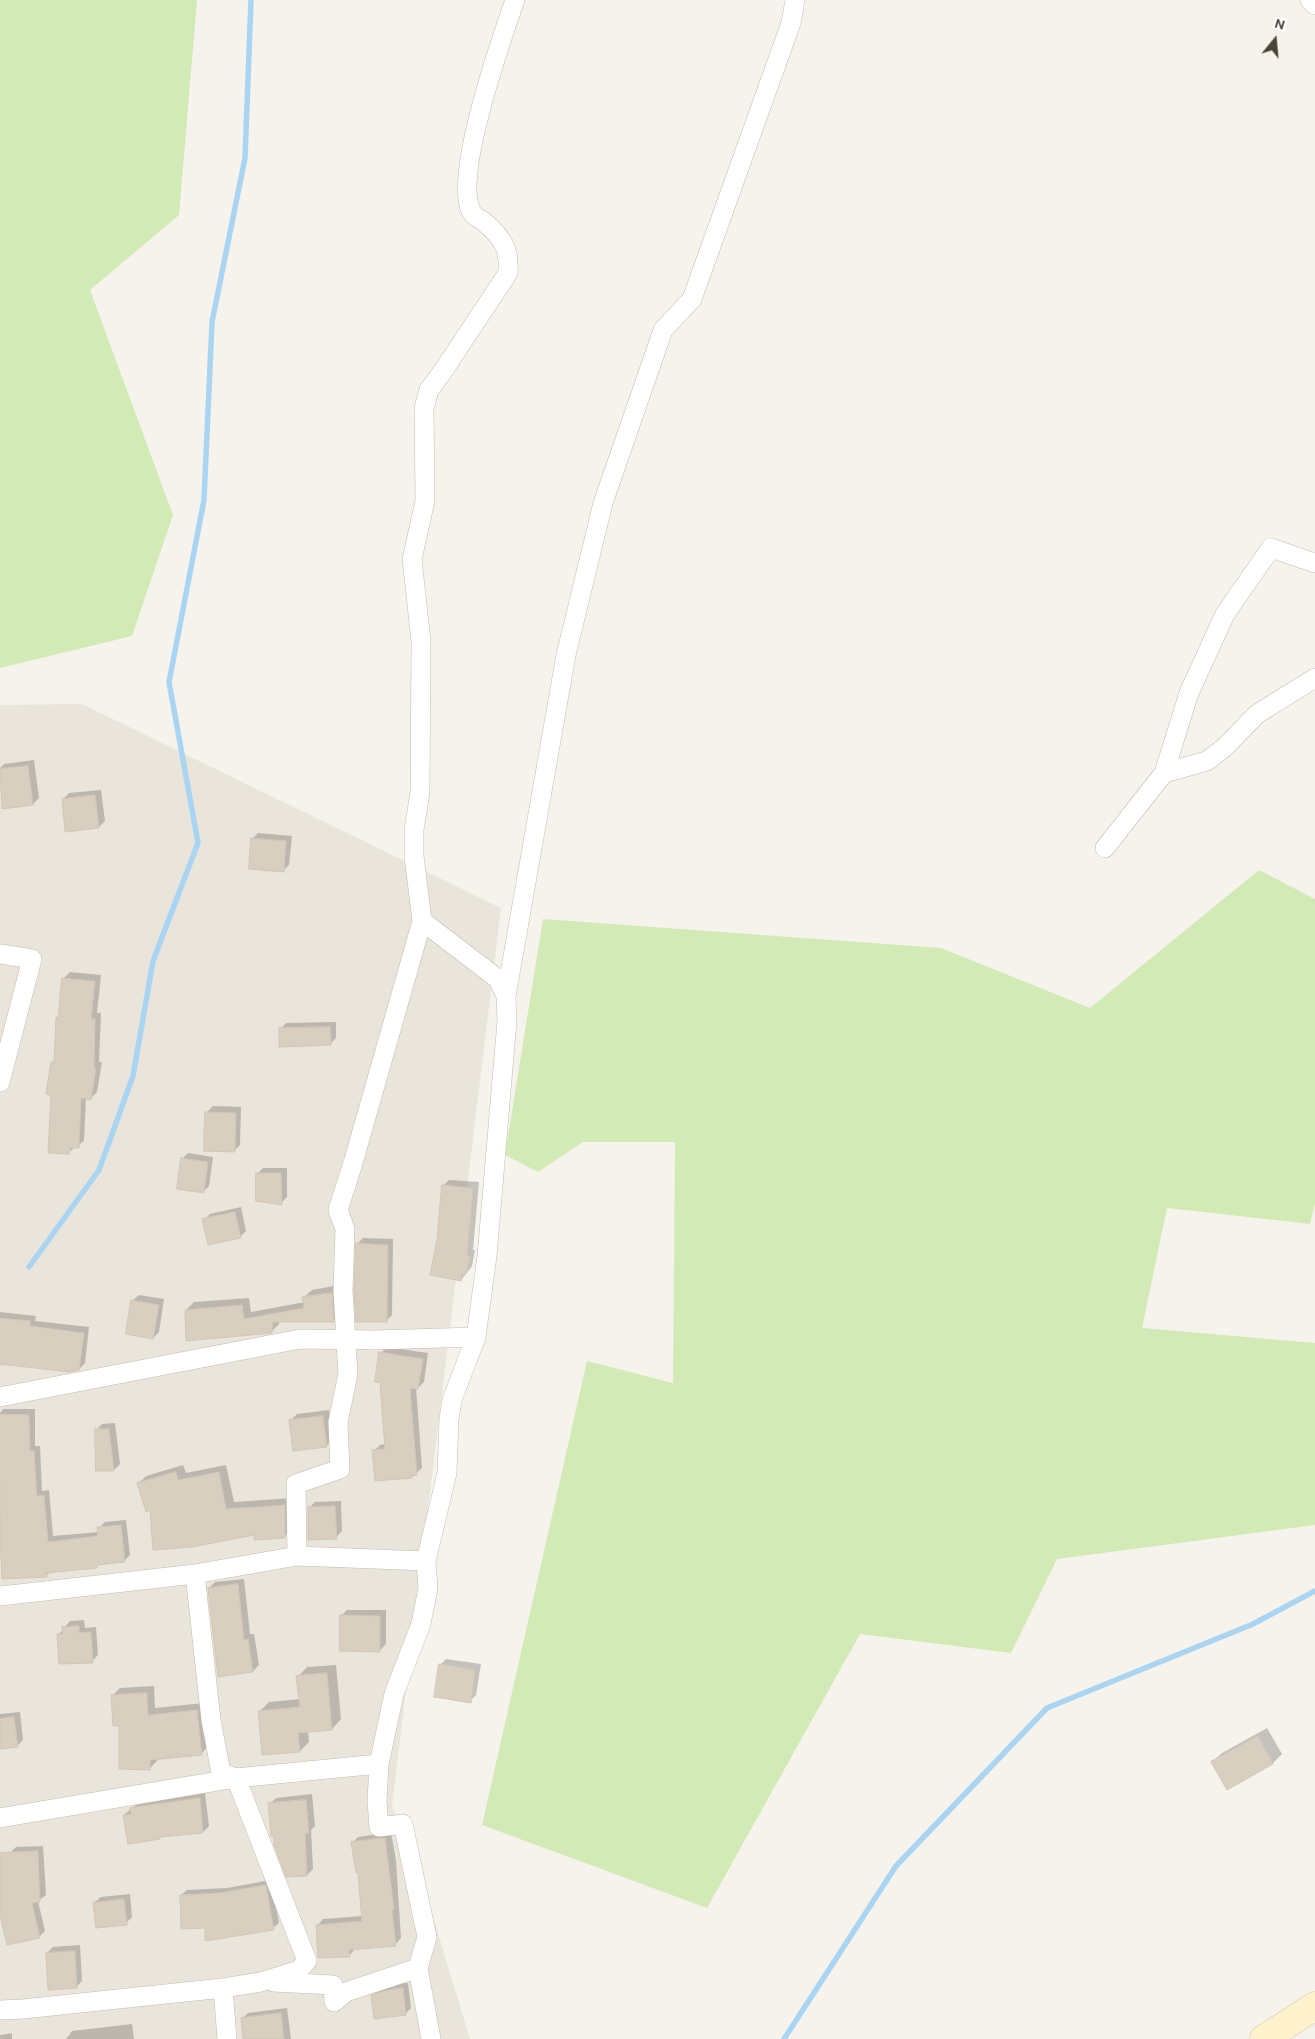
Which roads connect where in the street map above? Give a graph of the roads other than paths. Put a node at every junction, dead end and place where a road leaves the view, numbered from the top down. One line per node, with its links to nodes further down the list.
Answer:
1 (515, 0): 9 (street)
2 (795, 0): 11 (street)
3 (1310, 0): 4 (street)
4 (1315, 5)
5 (1315, 563): 7 (street)
6 (1315, 678): 7 (street)
7 (1164, 773): 8 (street)
8 (1105, 848)
9 (422, 921): 11 (street); 14 (street)
10 (0, 954): 12 (street)
11 (506, 996): 13 (street)
12 (0, 1082)
13 (476, 1337): 14 (street); 17 (street)
14 (346, 1340): 15 (street); 16 (street)
15 (0, 1397)
16 (297, 1556): 17 (street); 18 (street)
17 (426, 1560): 20 (street)
18 (195, 1574): 19 (street); 21 (street)
19 (0, 1596)
20 (380, 1764): 21 (street); 23 (street)
21 (236, 1778): 22 (street); 24 (street)
22 (0, 1818)
23 (418, 1968): 24 (street); 29 (street)
24 (262, 1982): 25 (street)
25 (223, 1988): 27 (street); 28 (street)
26 (1315, 2006): 30 (main road)
27 (0, 2010)
28 (227, 2039)
29 (431, 2039)
30 (1264, 2039)

